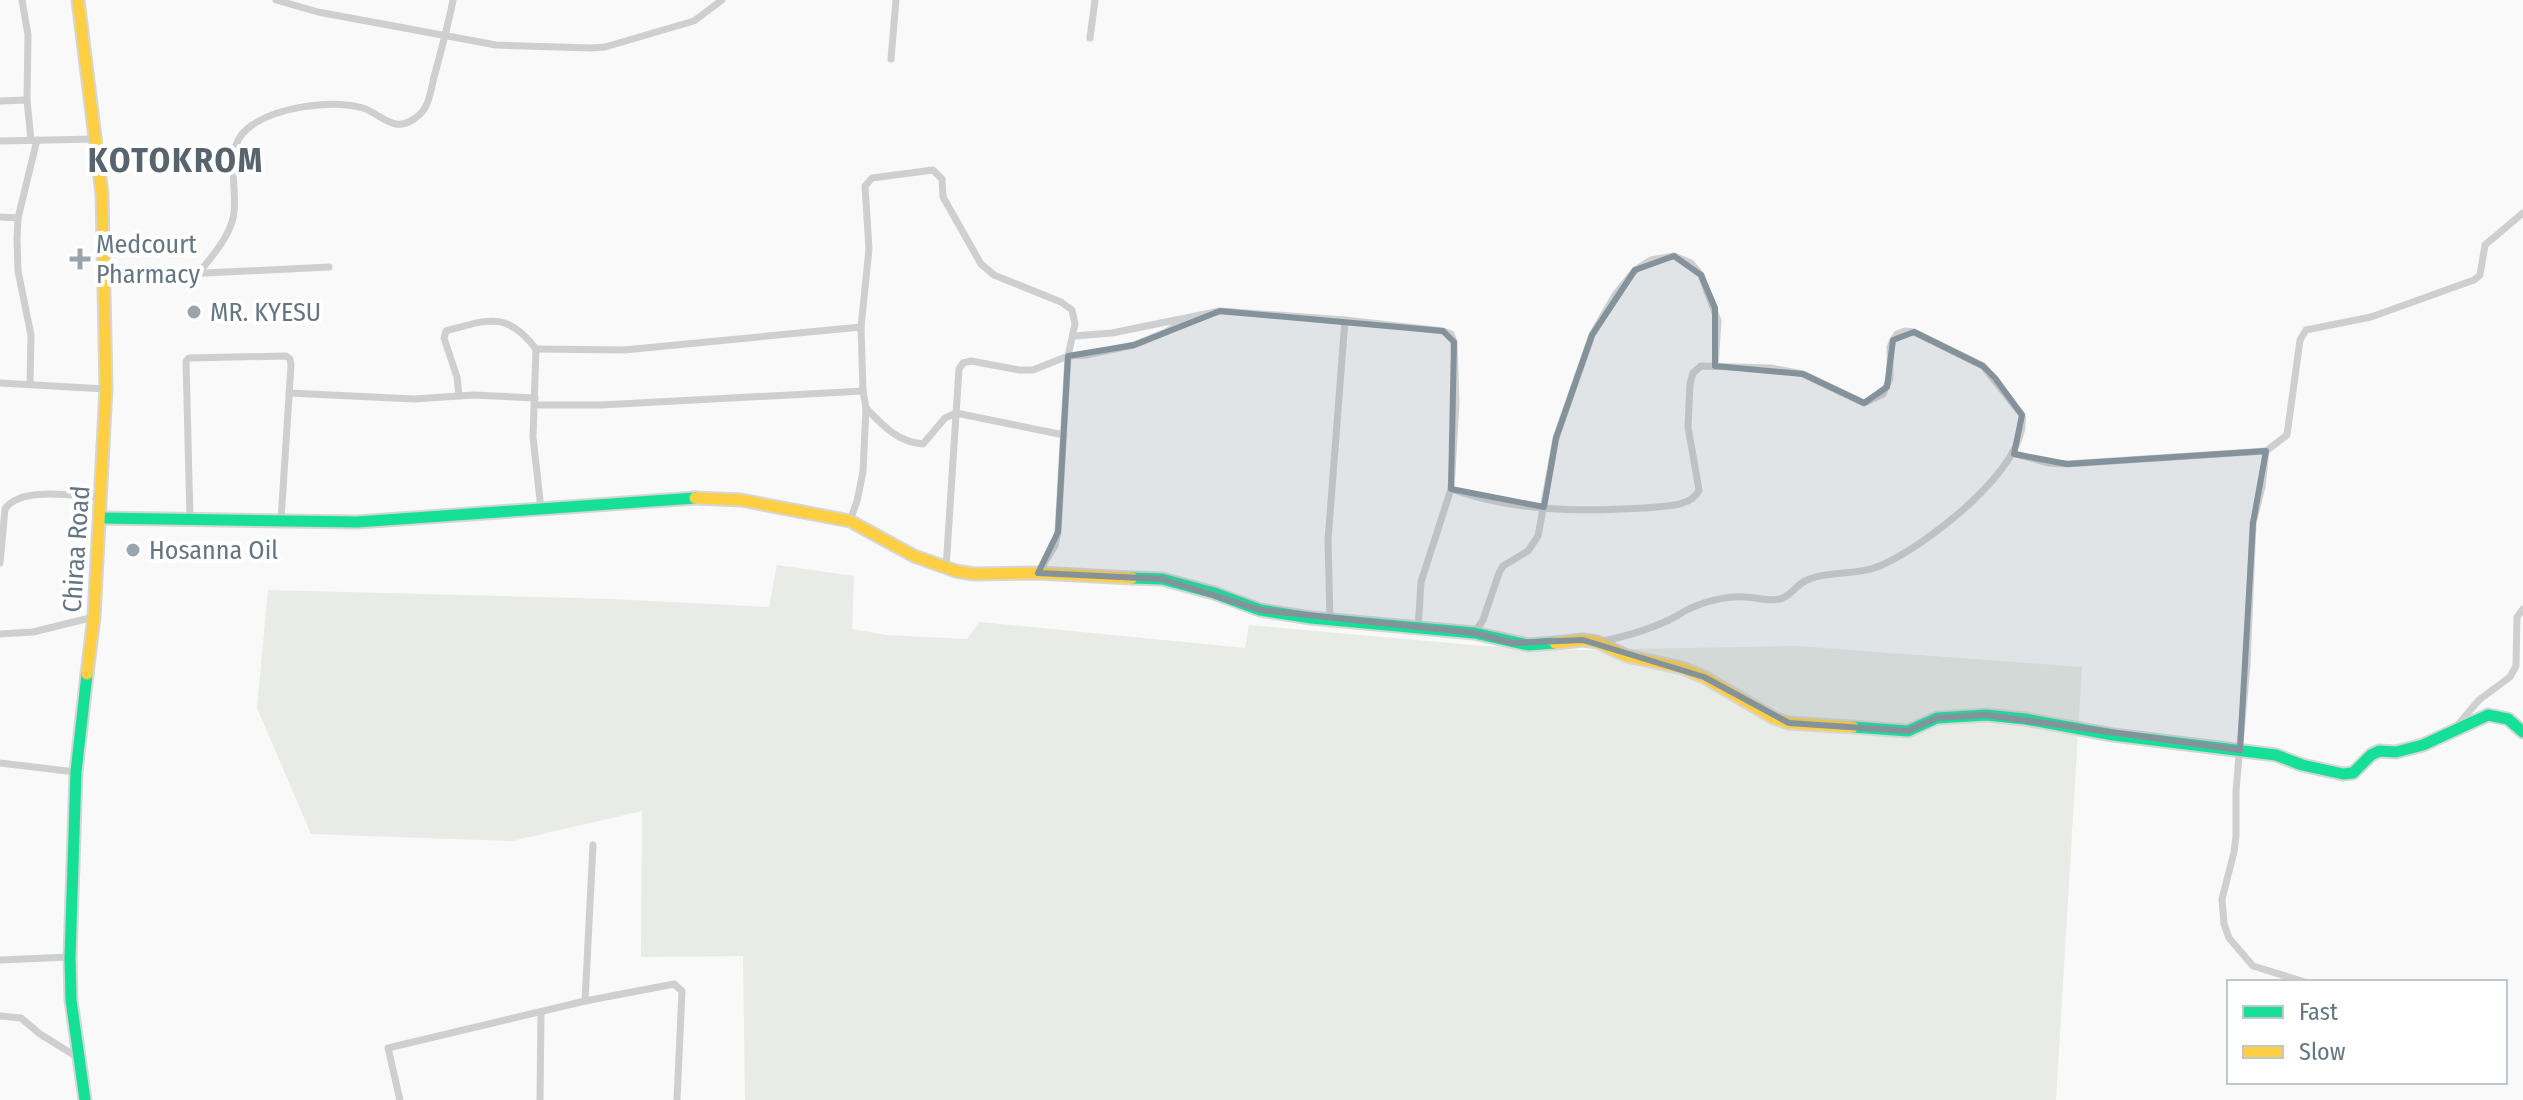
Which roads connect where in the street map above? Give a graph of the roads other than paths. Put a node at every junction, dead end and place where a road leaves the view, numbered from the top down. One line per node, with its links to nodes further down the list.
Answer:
1 (22, 0): 11 (street)
2 (78, 0): 13 (main road, Chiraa Road)
3 (276, 0): 8 (street)
4 (453, 0): 8 (street)
5 (722, 0): 8 (street)
6 (896, 0): 10 (street)
7 (1095, 0): 9 (street)
8 (446, 35): 20 (street)
9 (1090, 38)
10 (891, 59)
11 (27, 100): 12 (street); 14 (street)
12 (0, 101)
13 (96, 139): 14 (street); 21 (main road, Chiraa Road)
14 (34, 140): 15 (street); 18 (street)
15 (0, 141)
16 (2523, 213): 39 (street)
17 (0, 217): 18 (street)
18 (18, 218): 29 (street)
19 (329, 267): 20 (street)
20 (199, 273): 21 (street)
21 (105, 278): 31 (main road, Chiraa Road)
22 (1190, 317): 23 (street); 25 (street); 27 (street)
23 (1345, 320): 41 (street); 54 (street)
24 (861, 327): 25 (street); 26 (street); 32 (street)
25 (1074, 336): 27 (street)
26 (536, 349): 34 (street); 35 (street)
27 (1068, 356): 37 (street); 38 (street)
28 (1715, 366): 40 (street); 43 (street); 43 (street)
29 (30, 384): 30 (street); 31 (street)
30 (1, 385)
31 (106, 389): 42 (main road, Chiraa Road)
32 (863, 391): 35 (street); 36 (street)
33 (289, 393): 34 (street); 46 (street); 47 (street)
34 (459, 396): 35 (street)
35 (535, 402): 44 (street)
36 (866, 408): 37 (street); 48 (street)
37 (956, 413): 38 (street); 50 (street)
38 (1064, 435): 51 (street)
39 (2266, 451): 40 (street); 61 (street)
40 (2012, 453): 58 (street)
41 (1451, 489): 43 (street); 55 (street)
42 (102, 497): 45 (main road, Chiraa Road); 49 (street)
43 (1544, 507): 56 (street)
44 (541, 509): 47 (main road); 48 (main road)
45 (101, 518): 46 (main road); 53 (main road, Chiraa Road)
46 (190, 519): 47 (main road)
47 (281, 520)
48 (850, 521): 50 (main road)
49 (0, 563)
50 (946, 568): 51 (main road)
51 (1038, 573): 54 (main road)
52 (2523, 609): 59 (street)
53 (94, 617): 57 (street); 63 (main road, Chiraa Road)
54 (1330, 620): 55 (main road)
55 (1418, 629): 56 (main road)
56 (1474, 633): 58 (main road)
57 (0, 634)
58 (1597, 642): 61 (main road)
59 (2454, 729): 60 (main road); 61 (main road)
60 (2523, 732)
61 (2240, 750): 67 (street)
62 (0, 763): 63 (street)
63 (76, 772): 65 (main road, Chiraa Road)
64 (593, 845): 68 (street)
65 (70, 957): 66 (street); 71 (main road, Chiraa Road)
66 (0, 960)
67 (2298, 980)
68 (585, 1001): 69 (street); 75 (street)
69 (541, 1012): 73 (street); 74 (street)
70 (0, 1016): 71 (street)
71 (79, 1058): 72 (main road, Chiraa Road)
72 (85, 1100)
73 (400, 1100)
74 (540, 1100)
75 (677, 1100)

